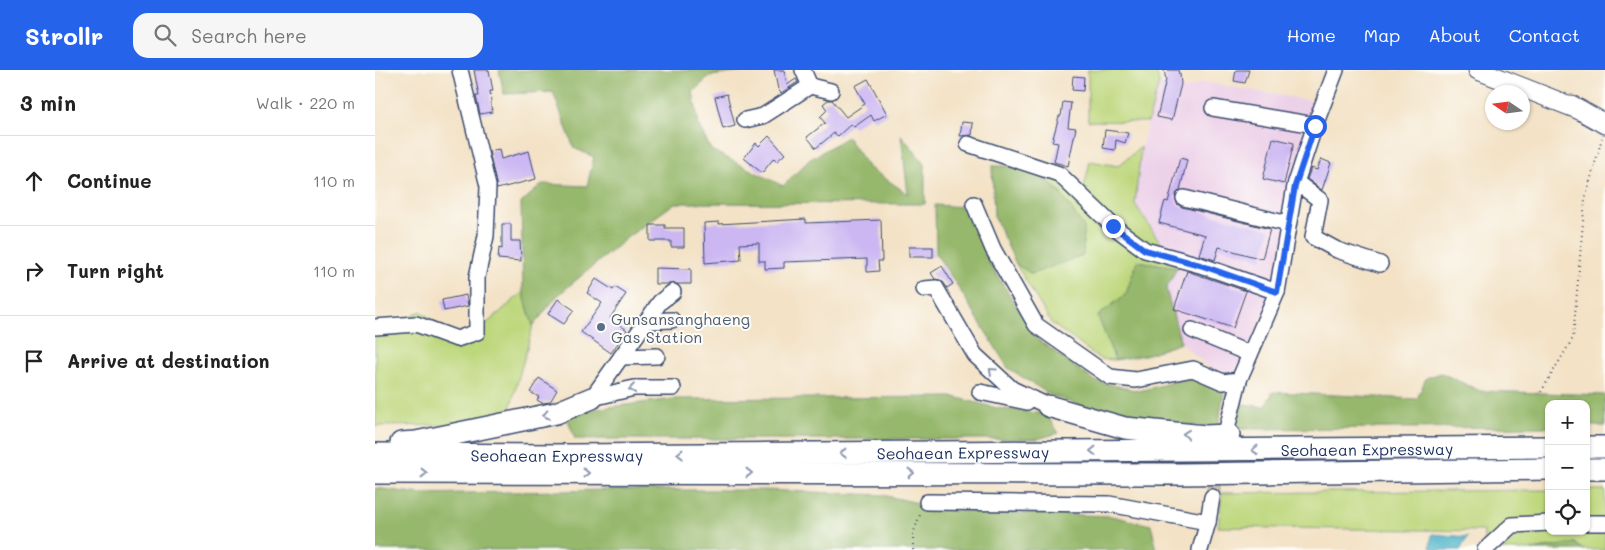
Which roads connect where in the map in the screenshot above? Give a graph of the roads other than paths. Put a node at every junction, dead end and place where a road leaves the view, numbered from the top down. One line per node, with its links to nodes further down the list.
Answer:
1 (460, 70): 24 (street)
2 (803, 70): 6 (street)
3 (1336, 70): 11 (street)
4 (1477, 70): 9 (main road)
5 (1511, 70): 9 (main road)
6 (810, 86): 7 (street); 10 (street)
7 (831, 91)
8 (1213, 108): 11 (street)
9 (1580, 110): 12 (main road)
10 (745, 120)
11 (1315, 126): 14 (street)
12 (1604, 130)
13 (968, 144): 21 (street)
14 (1296, 182): 17 (street); 18 (street)
15 (1184, 198): 17 (street)
16 (974, 204): 29 (street)
17 (1288, 224): 21 (street)
18 (1380, 264)
19 (924, 288): 33 (street, one-way to 19)
20 (673, 292): 23 (street)
21 (1277, 292): 26 (street)
22 (672, 320): 23 (street)
23 (647, 321): 28 (street)
24 (375, 327)
25 (1192, 330): 26 (street)
26 (1250, 354): 29 (street)
27 (657, 356): 28 (street)
28 (621, 357): 32 (street)
29 (1239, 380): 34 (street)
30 (673, 388): 32 (street, one-way to 32)
31 (980, 392): 33 (street)
32 (592, 398): 36 (highway, one-way to 36)
33 (1048, 406): 35 (highway, one-way to 33)
34 (1227, 429)
35 (1545, 444)
36 (375, 445)
37 (1545, 445): 40 (highway, Seohaean Expressway, one-way to 40)
38 (1590, 447): 39 (highway)
39 (1605, 447)
40 (375, 454)
41 (1545, 469): 44 (highway, Seohaean Expressway, one-way to 41)
42 (1590, 469): 43 (highway)
43 (1605, 469)
44 (375, 473)
45 (1212, 497): 47 (street)
46 (927, 502): 47 (street)
47 (1207, 522): 51 (street)
48 (1545, 523): 52 (street)
49 (1590, 523): 50 (street)
50 (1605, 523)
51 (1200, 550)
52 (1485, 550)

